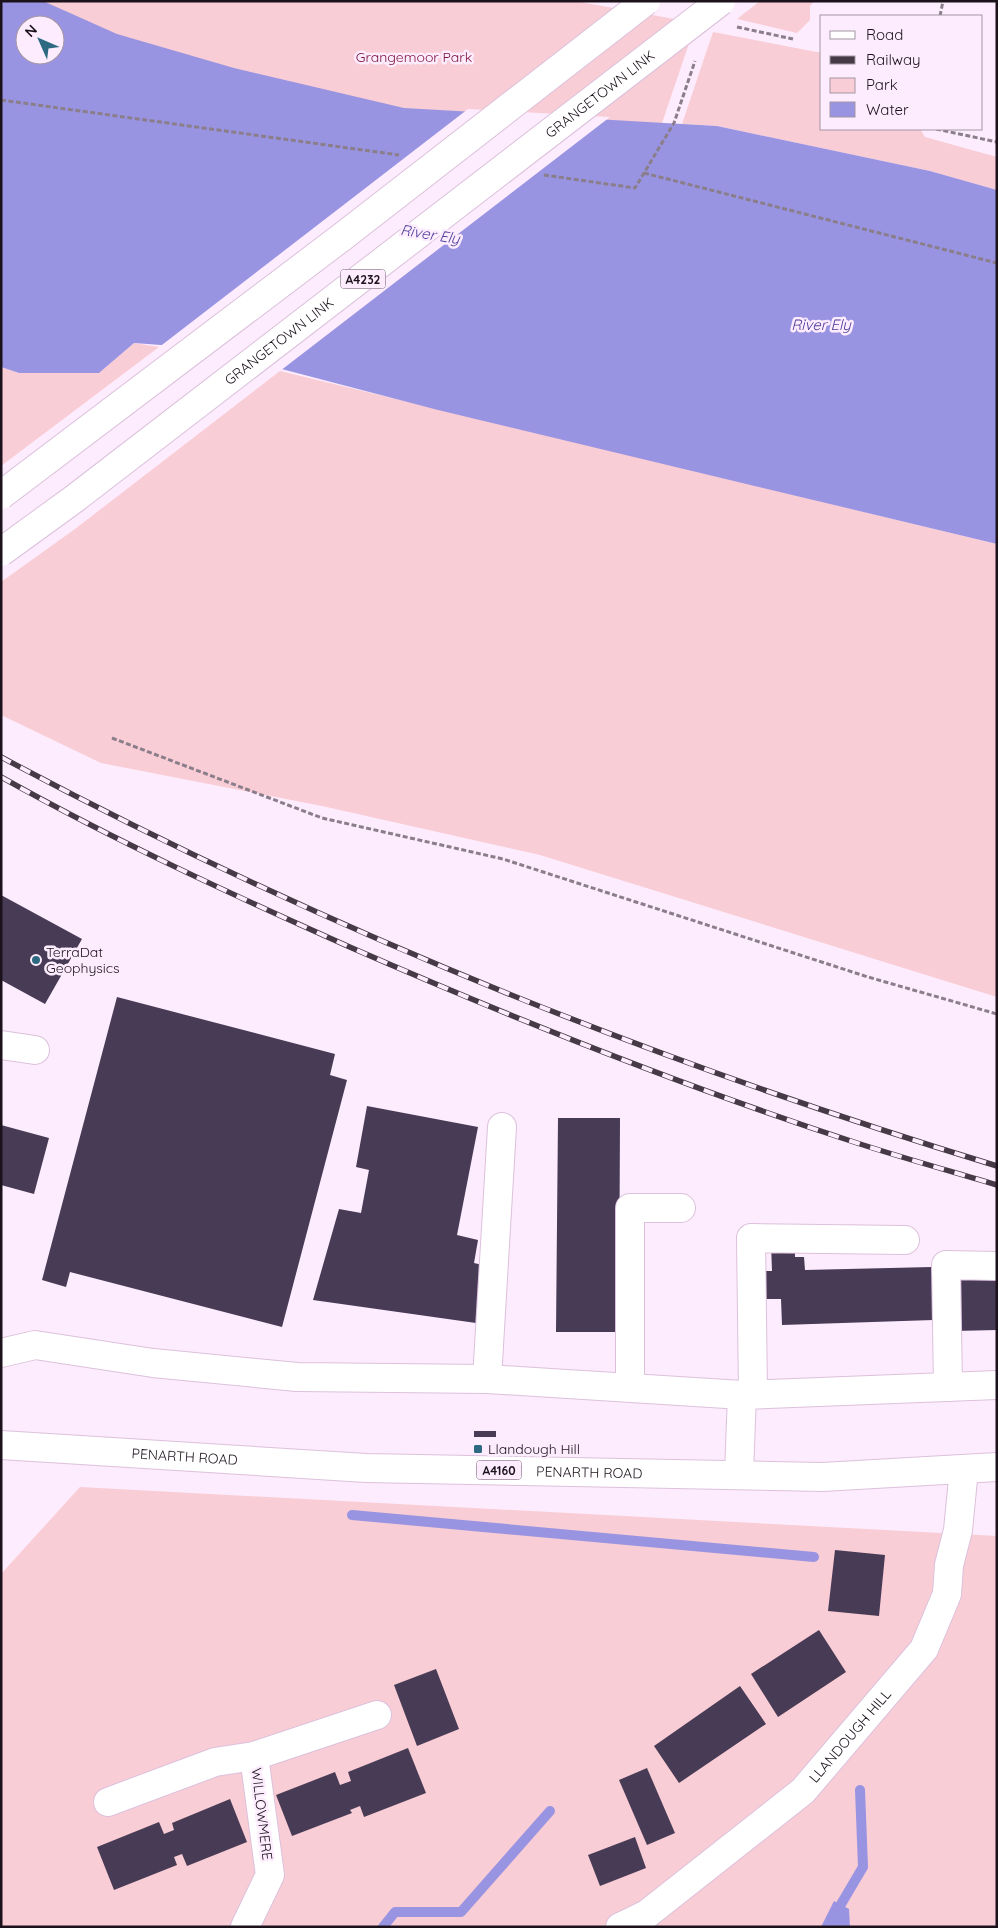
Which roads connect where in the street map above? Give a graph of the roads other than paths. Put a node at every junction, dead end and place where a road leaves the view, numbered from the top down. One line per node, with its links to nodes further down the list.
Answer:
1 (646, 1): 3 (main road, bridge)
2 (721, 1): 4 (main road, GRANGETOWN LINK / A4232, bridge)
3 (1, 495)
4 (1, 552)
5 (1, 1045): 6 (main road)
6 (35, 1050)
7 (502, 1127): 12 (main road)
8 (682, 1208): 15 (main road)
9 (905, 1240): 16 (main road)
10 (997, 1266): 14 (main road)
11 (1, 1353): 12 (main road)
12 (487, 1379): 15 (main road)
13 (997, 1385): 14 (main road)
14 (948, 1387): 16 (main road)
15 (630, 1388): 16 (main road)
16 (748, 1394): 20 (main road)
17 (1, 1445): 20 (main road, PENARTH ROAD / A4160)
18 (997, 1467): 19 (main road, PENARTH ROAD / A4160)
19 (964, 1469): 20 (main road, PENARTH ROAD / A4160); 25 (main road, LLANDOUGH HILL)
20 (739, 1474)
21 (377, 1714): 22 (main road, WILLOWMERE)
22 (254, 1756): 23 (main road, WILLOWMERE); 24 (main road, WILLOWMERE)
23 (108, 1802)
24 (245, 1927)
25 (620, 1927)

